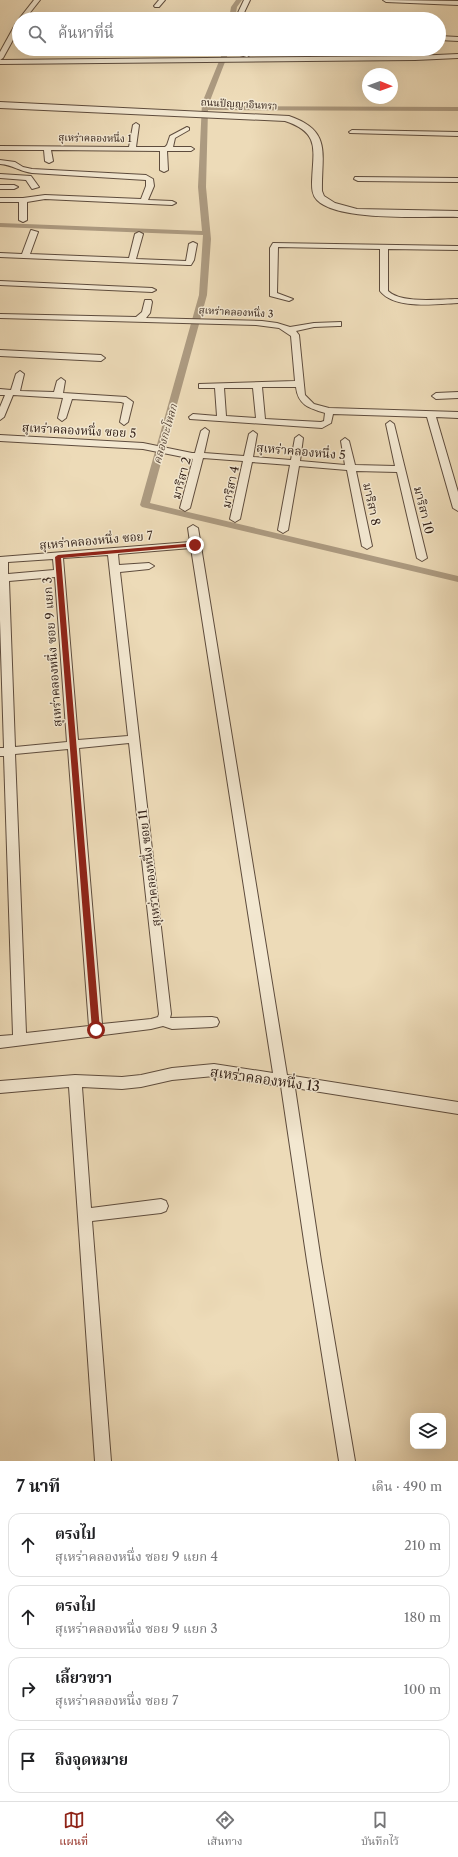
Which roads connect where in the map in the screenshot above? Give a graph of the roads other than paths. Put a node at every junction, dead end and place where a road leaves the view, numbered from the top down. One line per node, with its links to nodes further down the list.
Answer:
1 (37, 0): 7 (street)
2 (162, 0): 6 (street)
3 (247, 0): 8 (street)
4 (386, 0): 5 (street)
5 (458, 3)
6 (157, 6)
7 (28, 12)
8 (241, 12)
9 (12, 36): 18 (street)
10 (446, 38): 11 (street)
11 (458, 39)
12 (446, 52): 13 (street)
13 (458, 52)
14 (224, 56): 17 (street)
15 (295, 56): 16 (street)
16 (458, 56)
17 (212, 57): 18 (street); 19 (street)
18 (0, 58)
19 (0, 62)
20 (0, 101): 22 (street, ถนนปัญญาอินทรา)
21 (0, 105): 22 (street, ถนนปัญญาอินทรา)
22 (195, 111): 23 (street, ถนนปัญญาอินทรา)
23 (215, 112): 46 (street, ถนนปัญญาอินทรา); 47 (street, ถนนปัญญาอินทรา)
24 (136, 125): 30 (street)
25 (187, 129): 31 (street)
26 (352, 132): 27 (street)
27 (458, 134)
28 (0, 148): 29 (street, สุเหร่าคลองหนึ่ง 1)
29 (47, 148): 30 (street, สุเหร่าคลองหนึ่ง 1); 33 (street)
30 (132, 149): 31 (street, สุเหร่าคลองหนึ่ง 1)
31 (165, 149): 32 (street, สุเหร่าคลองหนึ่ง 1); 35 (street)
32 (191, 149)
33 (49, 161)
34 (0, 162): 44 (street)
35 (164, 170)
36 (0, 176): 41 (street)
37 (358, 179): 38 (street)
38 (458, 180)
39 (0, 186): 40 (street)
40 (14, 187)
41 (36, 187)
42 (0, 200): 43 (street)
43 (23, 200): 44 (street); 48 (street)
44 (144, 202): 45 (street)
45 (172, 203)
46 (458, 209)
47 (458, 214)
48 (23, 220)
49 (34, 232): 55 (street)
50 (139, 234): 56 (street)
51 (193, 244): 56 (street)
52 (384, 247): 53 (street); 59 (street); 60 (street)
53 (458, 248)
54 (0, 255): 55 (street)
55 (24, 256): 56 (street)
56 (132, 261)
57 (0, 283): 58 (street)
58 (152, 290)
59 (290, 299)
60 (458, 301)
61 (148, 302): 66 (street)
62 (414, 307): 63 (street)
63 (458, 307)
64 (0, 316): 66 (street, สุเหร่าคลองหนึ่ง 3)
65 (280, 316): 68 (street)
66 (138, 320): 68 (street, สุเหร่าคลองหนึ่ง 3)
67 (338, 324): 69 (street)
68 (275, 325): 69 (street, สุเหร่าคลองหนึ่ง 3)
69 (290, 330): 75 (street)
70 (0, 353): 71 (street)
71 (100, 358)
72 (20, 374): 83 (street)
73 (60, 381): 79 (street)
74 (257, 384): 75 (street); 76 (street); 92 (street)
75 (299, 384): 84 (street)
76 (220, 385): 77 (street); 90 (street)
77 (202, 386)
78 (0, 392): 83 (street)
79 (58, 395): 81 (street); 83 (street)
80 (458, 395): 82 (street)
81 (68, 396): 89 (street); 91 (street)
82 (436, 396)
83 (8, 397): 87 (street)
84 (329, 411): 85 (street); 92 (street)
85 (431, 414): 86 (street); 106 (street)
86 (458, 414)
87 (0, 417)
88 (193, 417): 90 (street)
89 (62, 418)
90 (222, 419): 92 (street)
91 (124, 422)
92 (261, 422)
93 (390, 424): 104 (street, มาริสา 10)
94 (205, 431): 100 (street, มาริสา 2)
95 (253, 434): 101 (street, มาริสา 4)
96 (0, 438): 99 (street, สุเหร่าคลองหนึ่ง ซอย 5)
97 (299, 438): 102 (street)
98 (346, 441): 103 (street, มาริสา 8)
99 (156, 448): 100 (street, สุเหร่าคลองหนึ่ง 5)
100 (200, 455): 101 (street, สุเหร่าคลองหนึ่ง 5); 105 (street, มาริสา 2)
101 (248, 459): 102 (street, สุเหร่าคลองหนึ่ง 5); 107 (street, มาริสา 4)
102 (296, 463): 103 (street, สุเหร่าคลองหนึ่ง 5); 109 (street)
103 (351, 468): 104 (street, สุเหร่าคลองหนึ่ง 5); 111 (street, มาริสา 8)
104 (400, 469): 114 (street, มาริสา 10)
105 (185, 508)
106 (458, 508)
107 (235, 519)
108 (193, 528): 110 (street)
109 (283, 530)
110 (195, 545): 112 (street, สุเหร่าคลองหนึ่ง ซอย 7); 130 (street)
111 (367, 546)
112 (113, 552): 113 (street, สุเหร่าคลองหนึ่ง ซอย 7); 118 (street, สุเหร่าคลองหนึ่ง ซอย 11)
113 (58, 557): 115 (street, สุเหร่าคลองหนึ่ง ซอย 7); 119 (street, สุเหร่าคลองหนึ่ง ซอย 9 แยก 3)
114 (422, 558)
115 (27, 559): 116 (street, สุเหร่าคลองหนึ่ง ซอย 7); 120 (street)
116 (1, 560): 121 (street)
117 (149, 566): 118 (street)
118 (115, 568): 122 (street, สุเหร่าคลองหนึ่ง ซอย 11)
119 (59, 573): 120 (street); 123 (street, สุเหร่าคลองหนึ่ง ซอย 9 แยก 3)
120 (29, 576): 121 (street)
121 (3, 578): 124 (street)
122 (134, 738): 123 (street); 125 (street, สุเหร่าคลองหนึ่ง ซอย 11)
123 (72, 745): 124 (street); 127 (street, สุเหร่าคลองหนึ่ง ซอย 9 แยก 3)
124 (5, 751): 128 (street)
125 (163, 1021): 126 (street); 127 (street)
126 (212, 1022)
127 (96, 1030): 128 (street)
128 (20, 1039): 129 (street)
129 (0, 1042)
130 (284, 1080): 131 (street, สุเหร่าคลองหนึ่ง 13); 133 (street, สุเหร่าคลองหนึ่ง 13); 137 (street)
131 (75, 1081): 132 (street, สุเหร่าคลองหนึ่ง 13); 135 (street)
132 (0, 1087)
133 (458, 1111)
134 (162, 1206): 135 (street)
135 (85, 1215): 136 (street)
136 (103, 1461)
137 (347, 1461)

